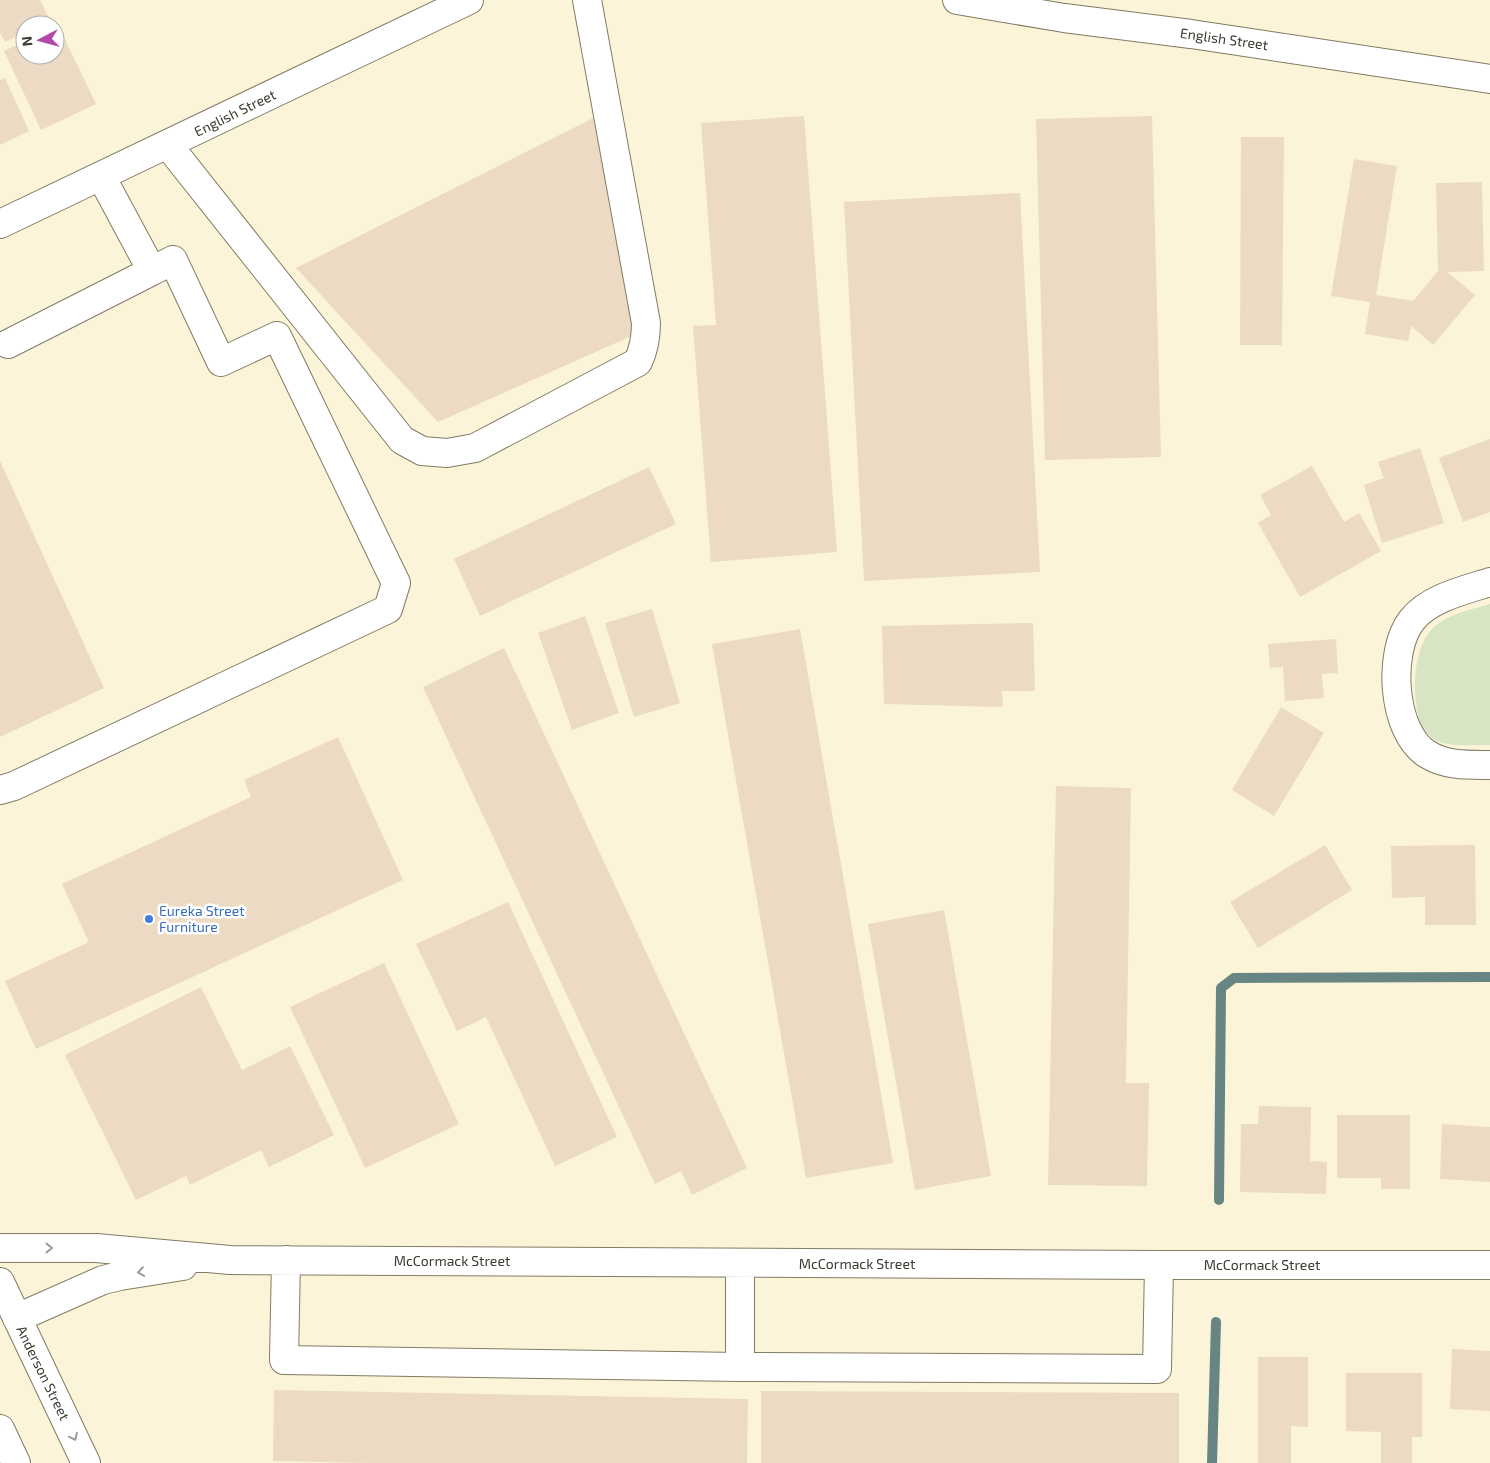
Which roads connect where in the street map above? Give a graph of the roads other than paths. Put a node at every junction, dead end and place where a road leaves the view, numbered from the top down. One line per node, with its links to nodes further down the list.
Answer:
1 (469, 0): 5 (street, English Street)
2 (587, 0): 5 (street)
3 (957, 0): 4 (street, English Street)
4 (1490, 79)
5 (168, 145): 6 (street, English Street)
6 (101, 176): 7 (street, English Street); 8 (street)
7 (0, 224)
8 (152, 271): 9 (street); 12 (street)
9 (3, 344)
10 (1490, 582): 11 (street)
11 (1490, 765)
12 (0, 790)
13 (0, 1248): 14 (street, McCormack Street, one-way to 14)
14 (224, 1259): 15 (street, McCormack Street); 20 (street, McCormack Street, one-way to 20)
15 (286, 1260): 16 (street, McCormack Street); 21 (street)
16 (740, 1264): 17 (street, McCormack Street); 21 (street)
17 (1159, 1265): 18 (street, McCormack Street); 21 (street)
18 (1490, 1265)
19 (0, 1282): 20 (street, Anderson Street)
20 (8, 1317): 24 (street, Anderson Street, one-way to 24)
21 (740, 1367)
22 (0, 1429): 23 (street)
23 (16, 1463)
24 (86, 1463)

